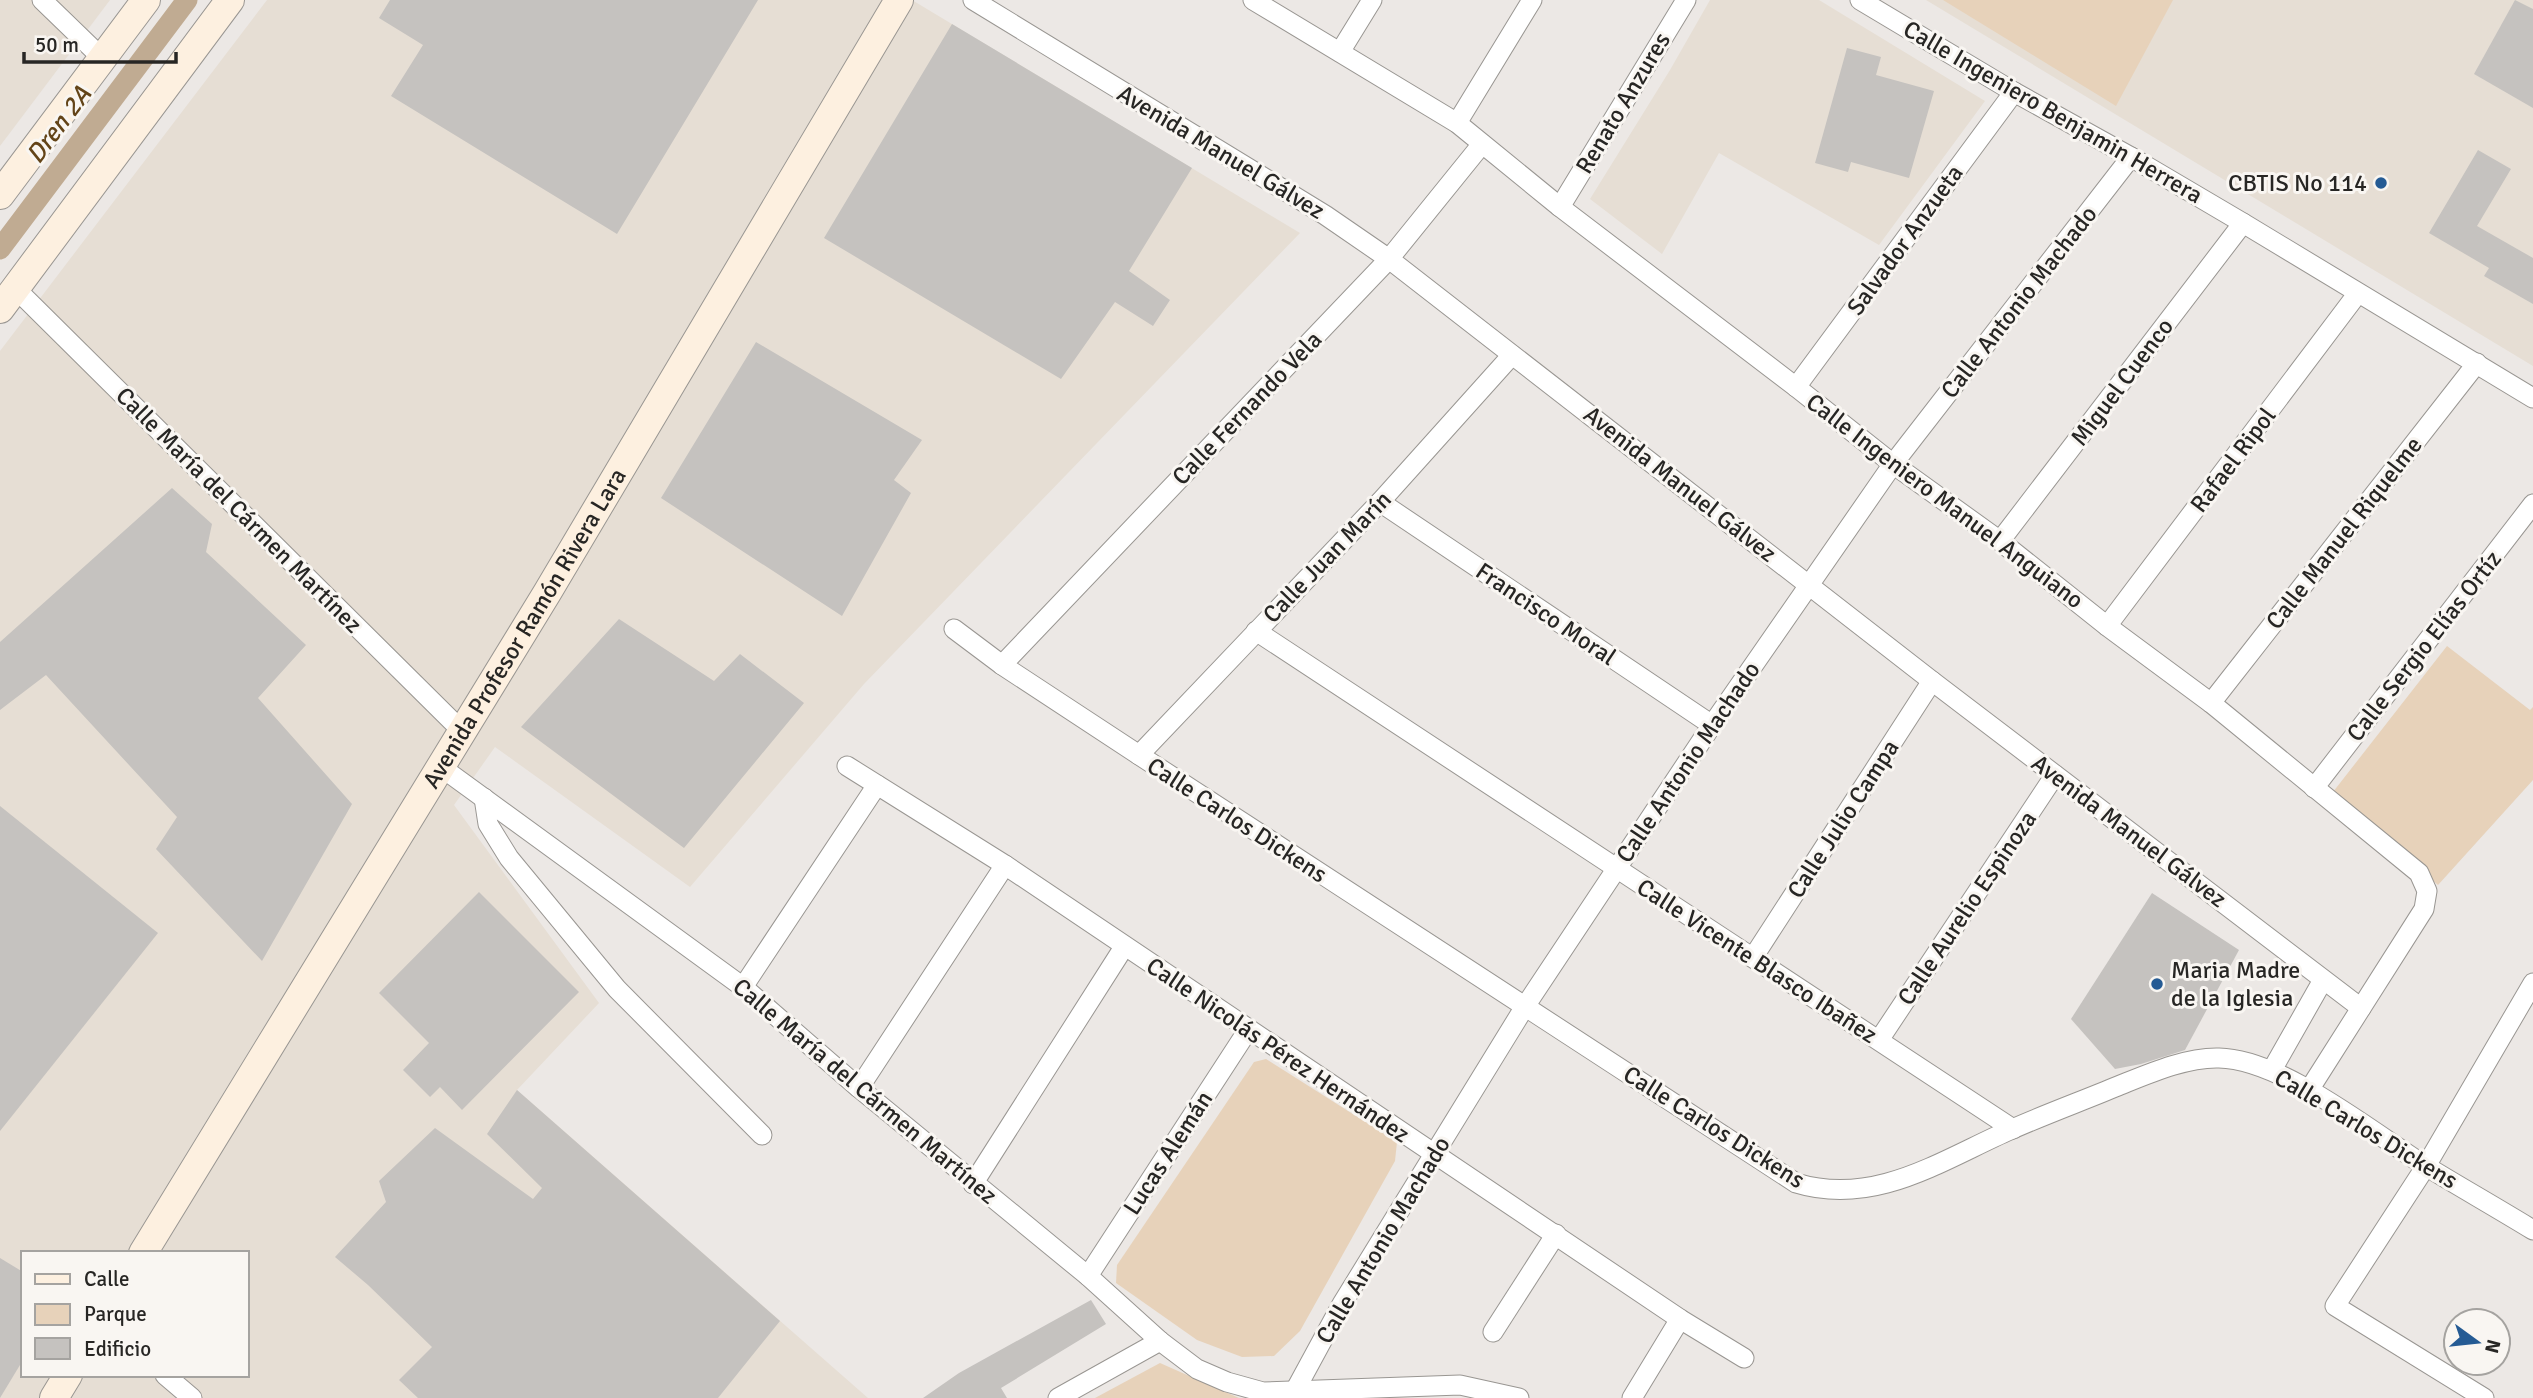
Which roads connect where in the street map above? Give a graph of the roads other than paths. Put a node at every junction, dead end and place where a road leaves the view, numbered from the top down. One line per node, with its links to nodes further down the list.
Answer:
1 (41, 0): 12 (street)
2 (146, 0): 12 (main road)
3 (230, 0): 22 (main road)
4 (899, 0): 39 (main road, Avenida Profesor Ramón Rivera Lara)
5 (973, 0): 20 (street, Avenida Manuel Gálvez)
6 (1253, 0): 11 (street, Calle Ingeniero Manuel Anguiano)
7 (1372, 0): 11 (street)
8 (1532, 0): 14 (street)
9 (1686, 0): 18 (street, Renato Anzures)
10 (1860, 0): 13 (street, Calle Ingeniero Benjamin Herrera)
11 (1340, 52): 14 (street, Calle Ingeniero Manuel Anguiano)
12 (102, 58): 17 (main road)
13 (2014, 92): 16 (street, Calle Ingeniero Benjamin Herrera); 25 (street, Salvador Anzueta)
14 (1457, 123): 15 (street, Calle Ingeniero Manuel Anguiano)
15 (1482, 144): 18 (street, Calle Ingeniero Manuel Anguiano); 20 (street, Calle Fernando Vela)
16 (2131, 157): 19 (street, Calle Ingeniero Benjamin Herrera); 27 (street, Calle Antonio Machado)
17 (0, 195)
18 (1560, 207): 25 (street, Calle Ingeniero Manuel Anguiano)
19 (2243, 223): 21 (street, Calle Ingeniero Benjamin Herrera); 30 (street, Miguel Cuenco)
20 (1390, 258): 23 (street, Avenida Manuel Gálvez); 35 (street, Calle Fernando Vela)
21 (2358, 293): 24 (street, Calle Ingeniero Benjamin Herrera); 32 (street, Rafael Ripol)
22 (8, 299): 39 (street, Calle María del Cármen Martínez)
23 (1512, 355): 28 (street, Calle Juan Marín); 31 (street, Avenida Manuel Gálvez)
24 (2477, 363): 26 (street, Calle Ingeniero Benjamin Herrera); 37 (street, Calle Manuel Riquelme)
25 (1796, 387): 27 (street, Calle Ingeniero Manuel Anguiano)
26 (2533, 398)
27 (1894, 464): 30 (street, Calle Ingeniero Manuel Anguiano); 31 (street, Calle Antonio Machado)
28 (1380, 502): 34 (street, Calle Juan Marín); 38 (street, Francisco Moral)
29 (2533, 504): 45 (street, Calle Sergio Elías Ortíz)
30 (2000, 541): 32 (street, Calle Ingeniero Manuel Anguiano)
31 (1809, 583): 36 (street, Avenida Manuel Gálvez); 38 (street, Calle Antonio Machado)
32 (2107, 626): 37 (street, Calle Ingeniero Manuel Anguiano)
33 (954, 629): 35 (street, Calle Carlos Dickens)
34 (1256, 631): 40 (street, Calle Juan Marín); 48 (street, Calle Vicente Blasco Ibañez)
35 (1002, 665): 40 (street, Calle Carlos Dickens)
36 (1932, 681): 43 (street, Avenida Manuel Gálvez); 50 (street, Calle Julio Campa)
37 (2211, 703): 45 (street, Calle Ingeniero Manuel Anguiano)
38 (1712, 725): 48 (street, Calle Antonio Machado)
39 (462, 731): 42 (main road, Avenida Profesor Ramón Rivera Lara)
40 (1139, 755): 54 (street, Calle Carlos Dickens)
41 (847, 766): 44 (street, Calle Nicolás Pérez Hernández)
42 (441, 767): 46 (street, Calle María del Cármen Martínez); 69 (main road, Avenida Profesor Ramón Rivera Lara)
43 (2055, 775): 51 (street, Avenida Manuel Gálvez); 58 (street, Calle Aurelio Espinoza)
44 (877, 785): 47 (street, Calle Nicolás Pérez Hernández); 53 (street)
45 (2314, 788): 55 (street, Calle Ingeniero Manuel Anguiano)
46 (484, 798): 53 (street, Calle María del Cármen Martínez); 63 (street)
47 (1004, 865): 49 (street, Calle Nicolás Pérez Hernández); 60 (street)
48 (1616, 869): 50 (street, Calle Vicente Blasco Ibañez); 54 (street, Calle Antonio Machado)
49 (1124, 947): 57 (street, Calle Nicolás Pérez Hernández); 66 (street)
50 (1754, 956): 58 (street, Calle Vicente Blasco Ibañez)
51 (2323, 980): 55 (street, Avenida Manuel Gálvez); 59 (street)
52 (2533, 983): 56 (street)
53 (743, 987): 60 (street, Calle María del Cármen Martínez)
54 (1524, 1008): 62 (street, Calle Carlos Dickens); 64 (street, Calle Antonio Machado)
55 (2361, 1008): 61 (street, Calle Ingeniero Manuel Anguiano)
56 (2525, 1017): 65 (street)
57 (1248, 1030): 64 (street, Calle Nicolás Pérez Hernández); 70 (street, Lucas Alemán)
58 (1880, 1040): 62 (street, Calle Vicente Blasco Ibañez)
59 (2272, 1070): 61 (street, Calle Carlos Dickens); 62 (street, Calle Carlos Dickens)
60 (859, 1088): 66 (street, Calle María del Cármen Martínez)
61 (2309, 1090): 65 (street, Calle Carlos Dickens)
62 (2013, 1129)
63 (762, 1135)
64 (1434, 1154): 68 (street, Calle Nicolás Pérez Hernández); 77 (street, Calle Antonio Machado)
65 (2426, 1166): 67 (street, Calle Carlos Dickens); 83 (street)
66 (973, 1184): 70 (street, Calle María del Cármen Martínez)
67 (2533, 1230)
68 (1556, 1234): 71 (street, Calle Nicolás Pérez Hernández); 72 (street)
69 (144, 1251)
70 (1088, 1276): 73 (street, Calle María del Cármen Martínez)
71 (1680, 1319): 74 (street, Calle Nicolás Pérez Hernández); 82 (street)
72 (1493, 1332)
73 (1160, 1342): 77 (street, Calle María del Cármen Martínez); 80 (street)
74 (1744, 1358)
75 (67, 1377): 78 (main road)
76 (167, 1377): 79 (street)
77 (1292, 1394): 81 (street, Calle María del Cármen Martínez)
78 (54, 1398)
79 (192, 1398)
80 (1058, 1398)
81 (1519, 1398)
82 (1632, 1398)
83 (2484, 1398)

